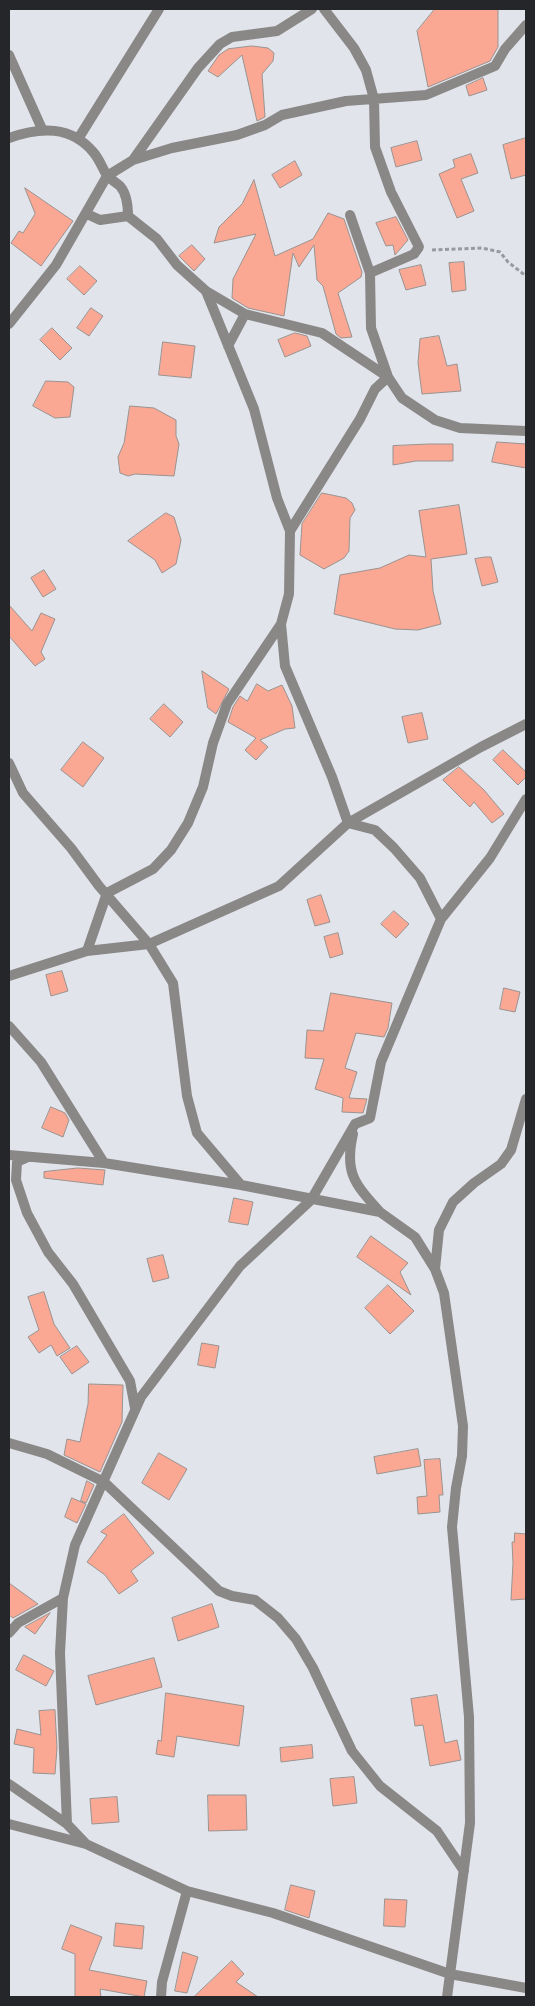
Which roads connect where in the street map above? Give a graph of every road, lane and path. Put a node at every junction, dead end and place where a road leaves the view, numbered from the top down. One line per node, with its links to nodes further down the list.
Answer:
1 (159, 9): 9 (street)
2 (312, 9): 10 (street)
3 (324, 9): 6 (street)
4 (526, 25): 6 (street)
5 (9, 55): 7 (street)
6 (374, 99): 10 (street); 15 (street)
7 (42, 129): 8 (street); 9 (street)
8 (9, 138)
9 (78, 139): 11 (street)
10 (133, 160): 11 (street)
11 (107, 176): 12 (street); 14 (street)
12 (87, 214): 14 (street); 20 (street)
13 (350, 215): 16 (street)
14 (128, 216): 18 (street)
15 (418, 251): 16 (street); 17 (path)
16 (370, 273): 22 (street)
17 (526, 276)
18 (206, 292): 19 (street); 21 (street)
19 (245, 314): 21 (street); 22 (street)
20 (9, 324)
21 (228, 346): 24 (street)
22 (388, 377): 23 (street); 24 (street)
23 (526, 431)
24 (290, 531): 25 (street)
25 (281, 624): 29 (street); 30 (street)
26 (526, 724): 29 (street)
27 (9, 763): 30 (street)
28 (526, 799): 31 (street)
29 (348, 823): 31 (street); 32 (street)
30 (107, 893): 32 (street); 33 (street)
31 (441, 919): 37 (street)
32 (149, 944): 33 (street); 41 (street)
33 (87, 951): 34 (street)
34 (9, 976)
35 (9, 1026): 40 (street)
36 (526, 1099): 44 (street)
37 (355, 1124): 42 (street); 43 (street)
38 (9, 1155): 39 (street)
39 (30, 1157): 40 (street); 45 (street)
40 (104, 1163): 41 (street)
41 (241, 1185): 42 (street)
42 (311, 1200): 43 (street); 45 (street)
43 (380, 1212): 44 (street)
44 (435, 1269): 54 (street)
45 (135, 1408): 47 (street)
46 (9, 1443): 47 (street)
47 (104, 1482): 48 (street); 54 (street)
48 (63, 1598): 49 (street); 52 (street)
49 (9, 1633)
50 (9, 1784): 52 (street)
51 (9, 1824): 53 (street)
52 (67, 1824): 53 (street)
53 (86, 1844): 55 (street)
54 (464, 1871): 56 (street)
55 (187, 1891): 56 (street); 58 (street)
56 (450, 1974): 57 (street); 59 (street)
57 (526, 1988)
58 (161, 1997)
59 (447, 1997)

